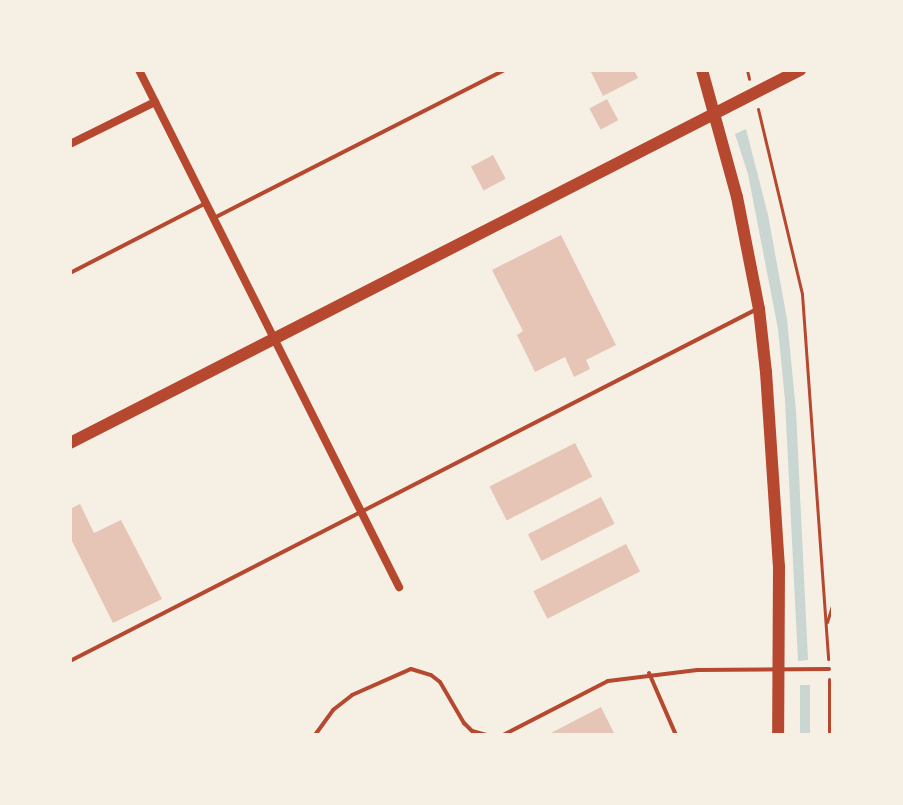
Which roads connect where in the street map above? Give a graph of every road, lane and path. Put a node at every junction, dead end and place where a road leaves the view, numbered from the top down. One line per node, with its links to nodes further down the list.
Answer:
1 (139, 70): 6 (street)
2 (504, 70): 10 (lane)
3 (702, 70): 7 (main road)
4 (800, 70): 5 (main road)
5 (754, 94): 7 (main road); 18 (path)
6 (155, 102): 8 (street); 9 (street)
7 (715, 115): 12 (main road); 13 (main road)
8 (70, 144)
9 (206, 203): 10 (street); 11 (lane)
10 (213, 218): 13 (street)
11 (70, 273)
12 (759, 309): 15 (lane); 21 (main road)
13 (275, 340): 14 (main road); 15 (street)
14 (70, 443)
15 (362, 512): 16 (street); 19 (lane)
16 (399, 587)
17 (833, 602): 18 (path)
18 (826, 629): 20 (path)
19 (70, 661)
20 (829, 669): 21 (lane); 28 (path)
21 (780, 672): 22 (lane); 27 (main road)
22 (649, 673): 25 (lane); 26 (lane)
23 (315, 735): 24 (lane)
24 (487, 735)
25 (503, 735)
26 (676, 735)
27 (778, 735)
28 (829, 735)

